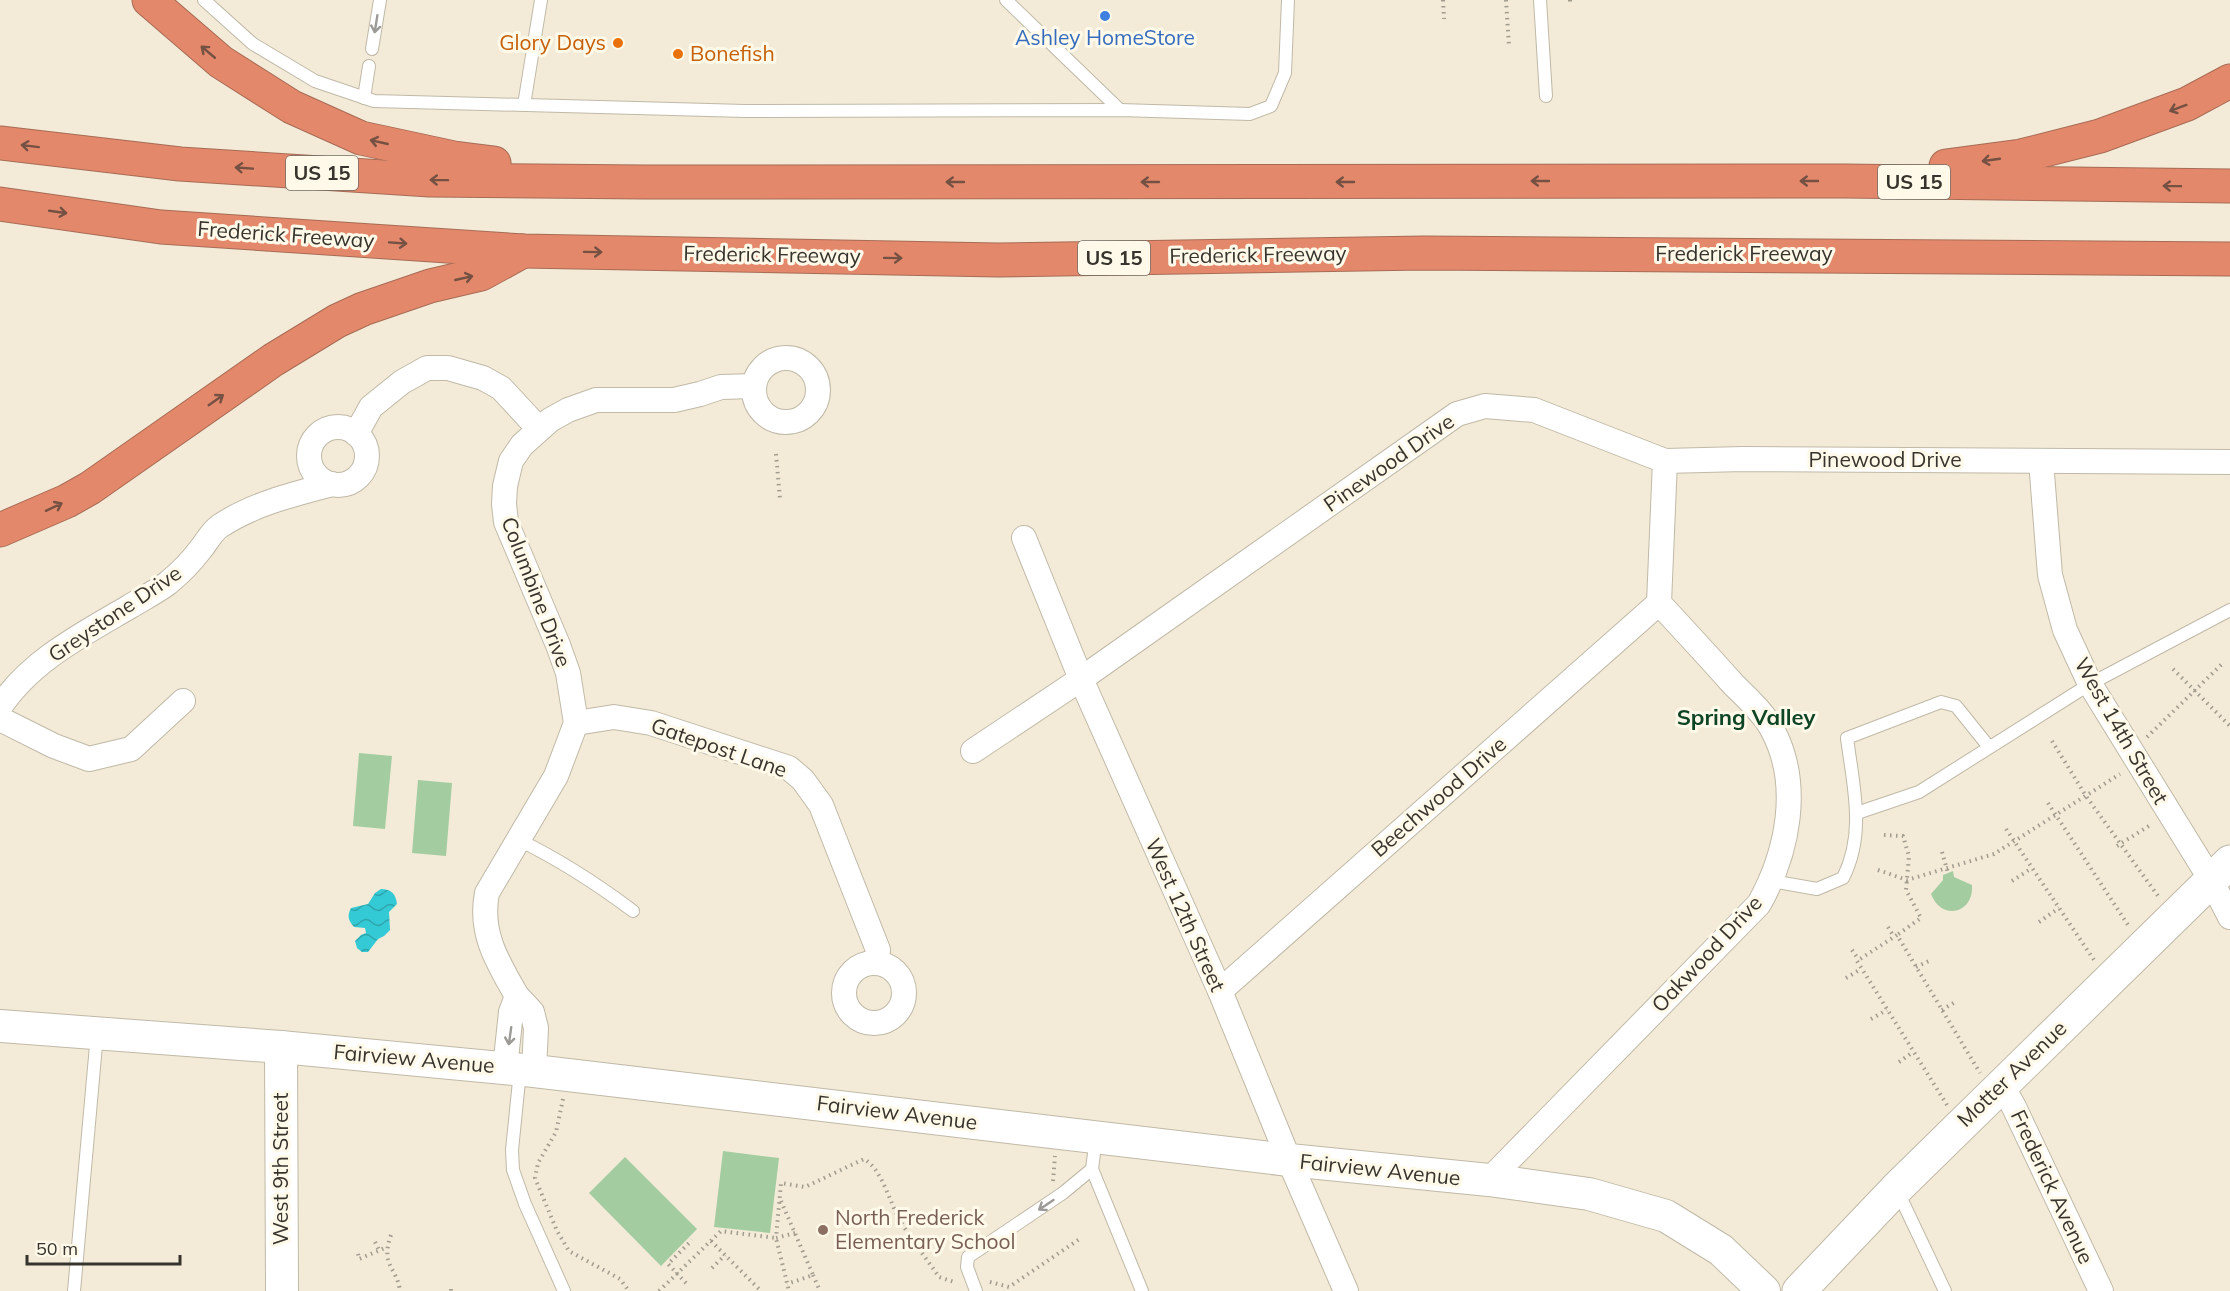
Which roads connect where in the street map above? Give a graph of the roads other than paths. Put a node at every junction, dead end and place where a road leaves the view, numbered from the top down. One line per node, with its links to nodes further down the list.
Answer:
1 (148, 0): 17 (highway, one-way to 1)
2 (204, 0): 12 (lane)
3 (380, 0): 8 (lane, one-way to 8)
4 (541, 0): 13 (lane)
5 (1006, 0): 14 (lane)
6 (1288, 0): 14 (lane)
7 (1540, 0): 11 (lane)
8 (372, 49)
9 (369, 66): 12 (lane)
10 (2230, 81): 16 (highway, one-way to 16)
11 (1546, 96)
12 (364, 98): 13 (lane)
13 (524, 105): 14 (lane)
14 (1119, 110)
15 (0, 143): 17 (highway, US 15, one-way to 15)
16 (1845, 181): 17 (highway, US 15, one-way to 17); 18 (highway, US 15, one-way to 16)
17 (645, 182)
18 (2230, 186)
19 (0, 204): 20 (highway, Frederick Freeway / US 15, one-way to 20)
20 (523, 251): 21 (highway, Frederick Freeway / US 15, one-way to 21); 29 (highway, one-way to 20)
21 (2230, 259)
22 (754, 386): 23 (street, Columbine Drive)
23 (539, 429): 24 (street); 38 (street, Columbine Drive)
24 (356, 434): 28 (street, Greystone Drive); 28 (street)
25 (1665, 461): 26 (street, Pinewood Drive); 31 (street); 33 (street, Pinewood Drive)
26 (2041, 461): 27 (street, Pinewood Drive); 34 (street, West 14th Street)
27 (2230, 462)
28 (332, 484): 36 (street, Greystone Drive)
29 (0, 530)
30 (1024, 538): 33 (street, West 12th Street)
31 (1659, 603): 44 (street, Oakwood Drive); 48 (street, Beechwood Drive)
32 (2230, 610): 34 (lane)
33 (1081, 679): 40 (street, Pinewood Drive); 48 (street, West 12th Street)
34 (2090, 684): 39 (lane); 43 (street, West 14th Street)
35 (183, 701): 37 (street)
36 (0, 707)
37 (0, 719)
38 (576, 723): 42 (street, Columbine Drive); 47 (street, Gatepost Lane)
39 (1989, 747): 41 (lane); 41 (lane)
40 (973, 751)
41 (1857, 813): 44 (lane)
42 (519, 840): 45 (lane); 52 (street, Columbine Drive)
43 (2221, 871): 46 (street, West 14th Street); 53 (main road, Motter Avenue)
44 (1772, 880): 57 (street, Oakwood Drive)
45 (633, 911)
46 (2230, 916)
47 (876, 963)
48 (1220, 991): 55 (street, West 12th Street)
49 (0, 1026): 50 (street, Fairview Avenue)
50 (97, 1034): 51 (street, Fairview Avenue); 60 (lane)
51 (281, 1047): 52 (street, Fairview Avenue); 61 (street, West 9th Street)
52 (520, 1069): 54 (street, Fairview Avenue); 62 (lane)
53 (1991, 1079): 58 (main road, Motter Avenue); 68 (street, Frederick Avenue)
54 (1096, 1136): 55 (street, Fairview Avenue); 56 (lane)
55 (1289, 1160): 57 (street, Fairview Avenue); 64 (street, West 12th Street)
56 (1092, 1169): 59 (lane, one-way to 59); 63 (lane)
57 (1488, 1180): 65 (street, Fairview Avenue)
58 (1897, 1188): 66 (main road, Motter Avenue); 67 (lane)
59 (981, 1286)
60 (74, 1291)
61 (282, 1291)
62 (564, 1291)
63 (1142, 1291)
64 (1346, 1291)
65 (1764, 1291)
66 (1799, 1291)
67 (1945, 1291)
68 (2101, 1291)

